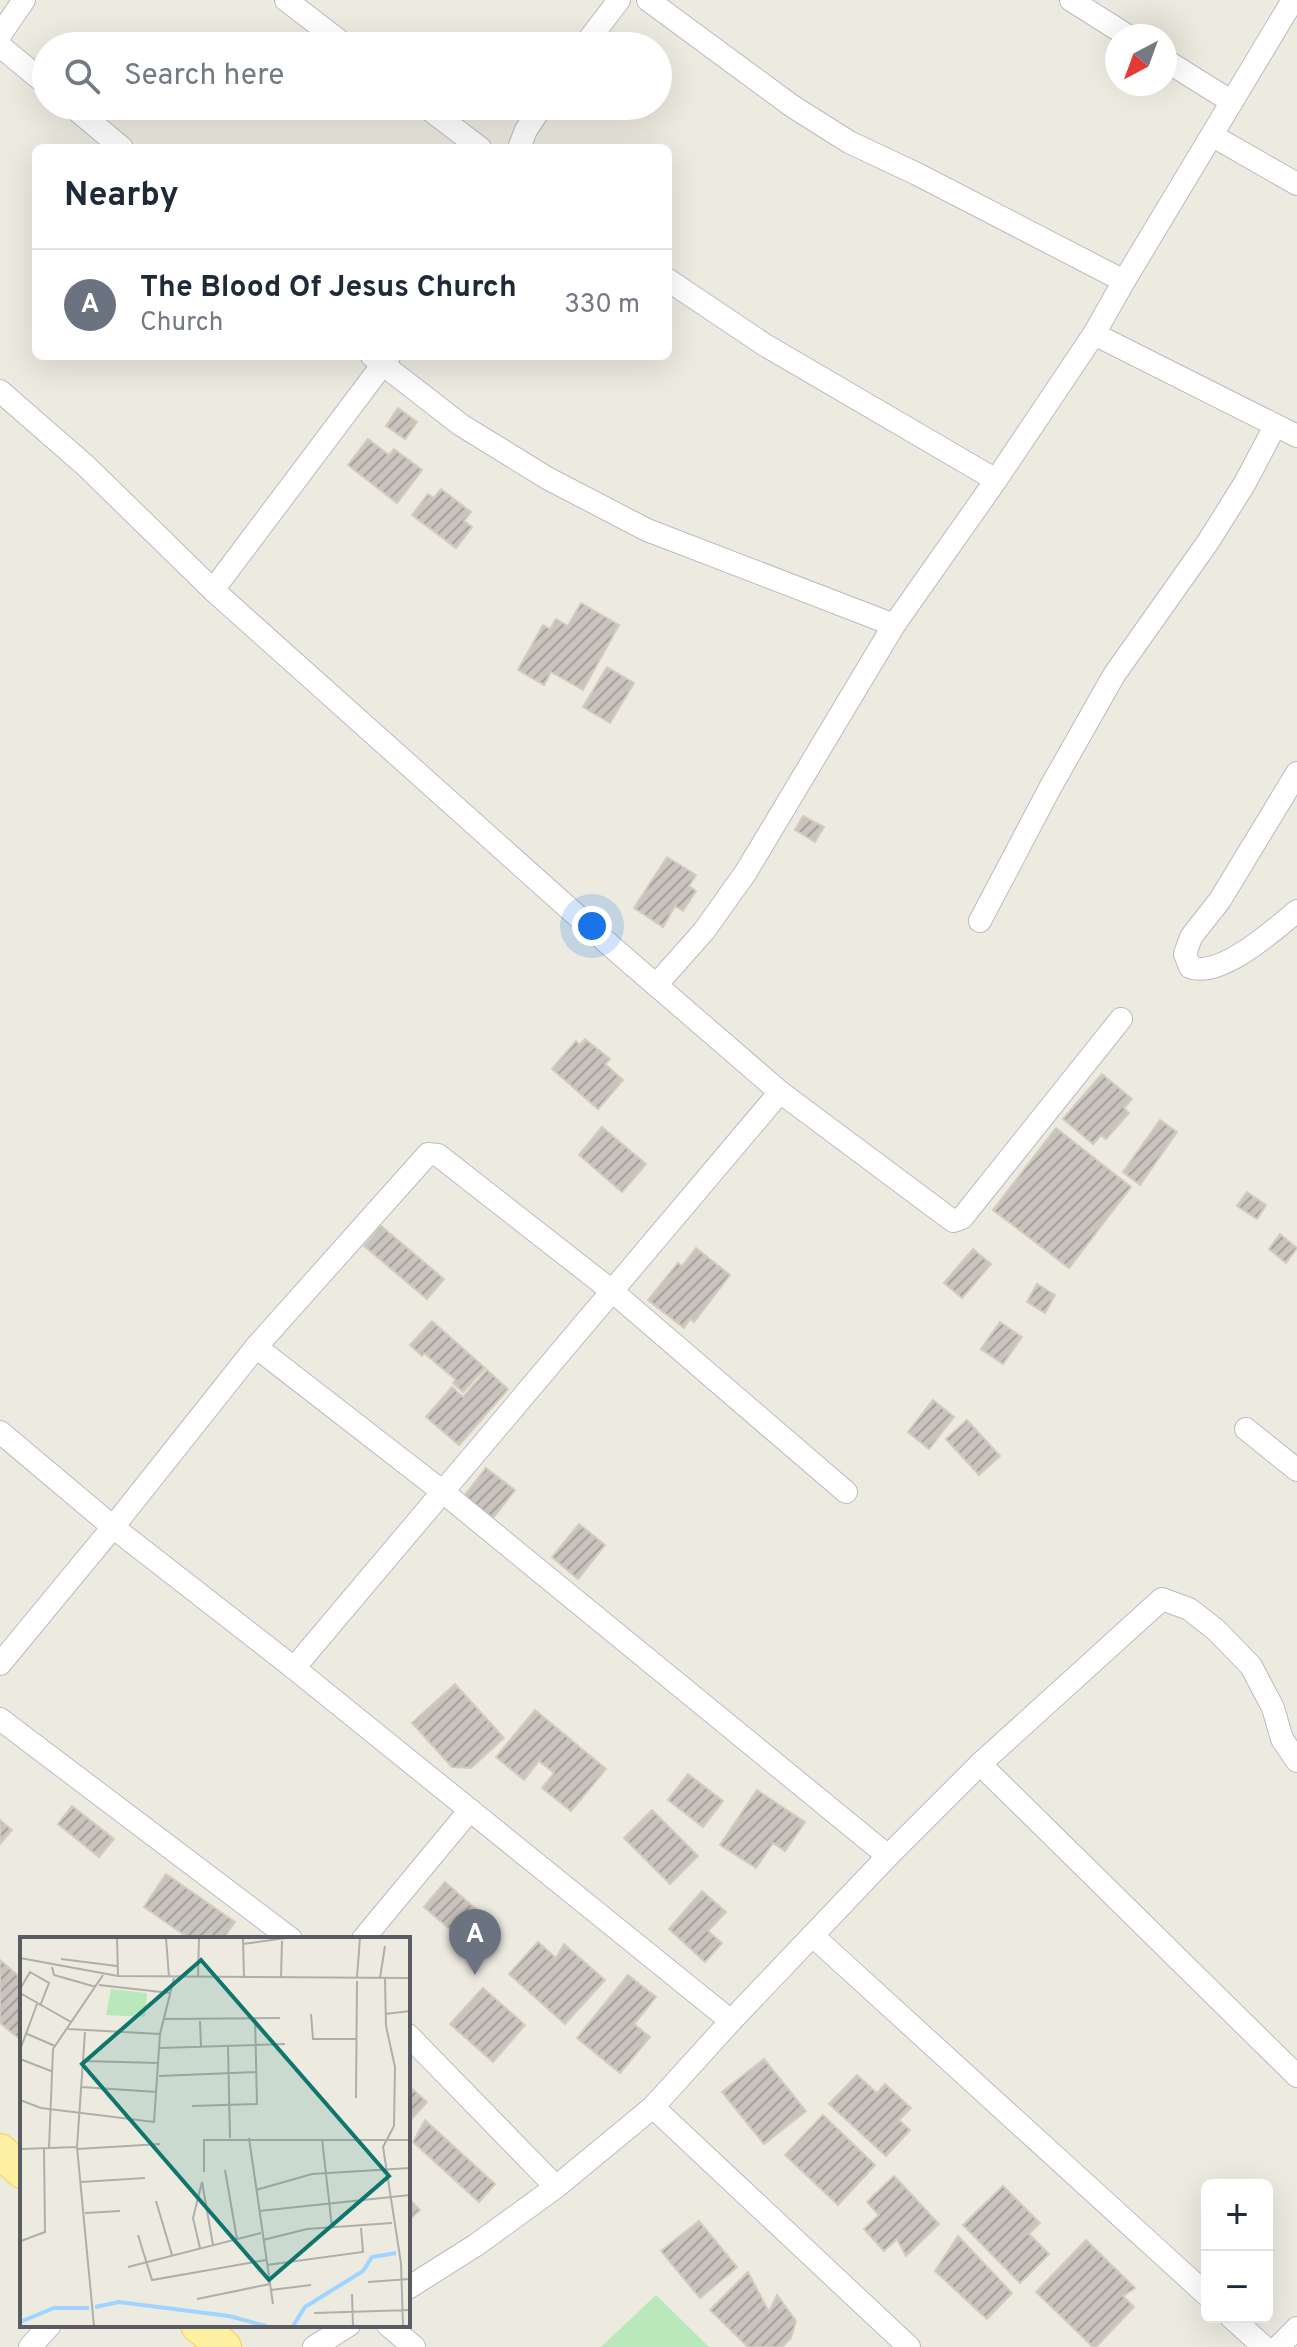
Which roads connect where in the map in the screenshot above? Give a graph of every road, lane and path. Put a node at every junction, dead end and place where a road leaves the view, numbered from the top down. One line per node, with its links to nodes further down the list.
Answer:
1 (24, 0): 10 (street)
2 (286, 0): 8 (street)
3 (619, 0): 9 (street)
4 (648, 0): 23 (street)
5 (1071, 0): 7 (street)
6 (1293, 0): 14 (street)
7 (1109, 24)
8 (328, 32)
9 (595, 32)
10 (0, 35)
11 (0, 46): 13 (street)
12 (1177, 68): 14 (street)
13 (32, 72)
14 (1232, 102): 18 (street)
15 (89, 120): 19 (street)
16 (443, 120): 20 (street)
17 (533, 120): 21 (street)
18 (1213, 136): 22 (street); 23 (street)
19 (117, 144)
20 (475, 144)
21 (521, 144)
22 (1297, 184)
23 (1124, 281): 25 (street)
24 (672, 283): 31 (street)
25 (1094, 334): 29 (street); 31 (street)
26 (380, 360): 32 (street)
27 (382, 360): 33 (street)
28 (0, 391): 32 (street)
29 (1275, 426): 30 (street); 36 (street)
30 (1297, 436)
31 (996, 480): 33 (street)
32 (213, 590): 37 (street)
33 (894, 625): 37 (street)
34 (1297, 773): 35 (street)
35 (1297, 911)
36 (980, 921)
37 (656, 985): 39 (street)
38 (1121, 1019): 39 (street)
39 (780, 1092): 40 (street)
40 (612, 1291): 41 (street); 45 (street); 46 (street)
41 (256, 1347): 45 (street); 47 (street)
42 (1246, 1429): 44 (street)
43 (0, 1432): 47 (street)
44 (1297, 1470)
45 (443, 1492): 49 (street); 54 (street)
46 (846, 1492)
47 (113, 1527): 48 (street); 49 (street)
48 (0, 1664)
49 (294, 1668): 53 (street)
50 (0, 1719): 56 (street)
51 (1297, 1761): 52 (street)
52 (980, 1764): 54 (street); 60 (street)
53 (470, 1810): 57 (street); 58 (street)
54 (888, 1856): 55 (street)
55 (813, 1936): 58 (street); 66 (street)
56 (288, 1937)
57 (365, 1937)
58 (731, 2021): 61 (street)
59 (410, 2037): 64 (street)
60 (1297, 2076)
61 (653, 2107): 64 (street); 77 (street)
62 (0, 2151): 63 (main road)
63 (20, 2169)
64 (556, 2187): 65 (street)
65 (410, 2287)
66 (1201, 2290)
67 (1238, 2323): 78 (street)
68 (48, 2327): 73 (street)
69 (200, 2327): 74 (main road)
70 (346, 2327): 75 (street)
71 (390, 2327): 76 (street)
72 (1297, 2328): 79 (street)
73 (30, 2347)
74 (224, 2347)
75 (314, 2347)
76 (414, 2347)
77 (909, 2347)
78 (1264, 2347)
79 (1278, 2347)

